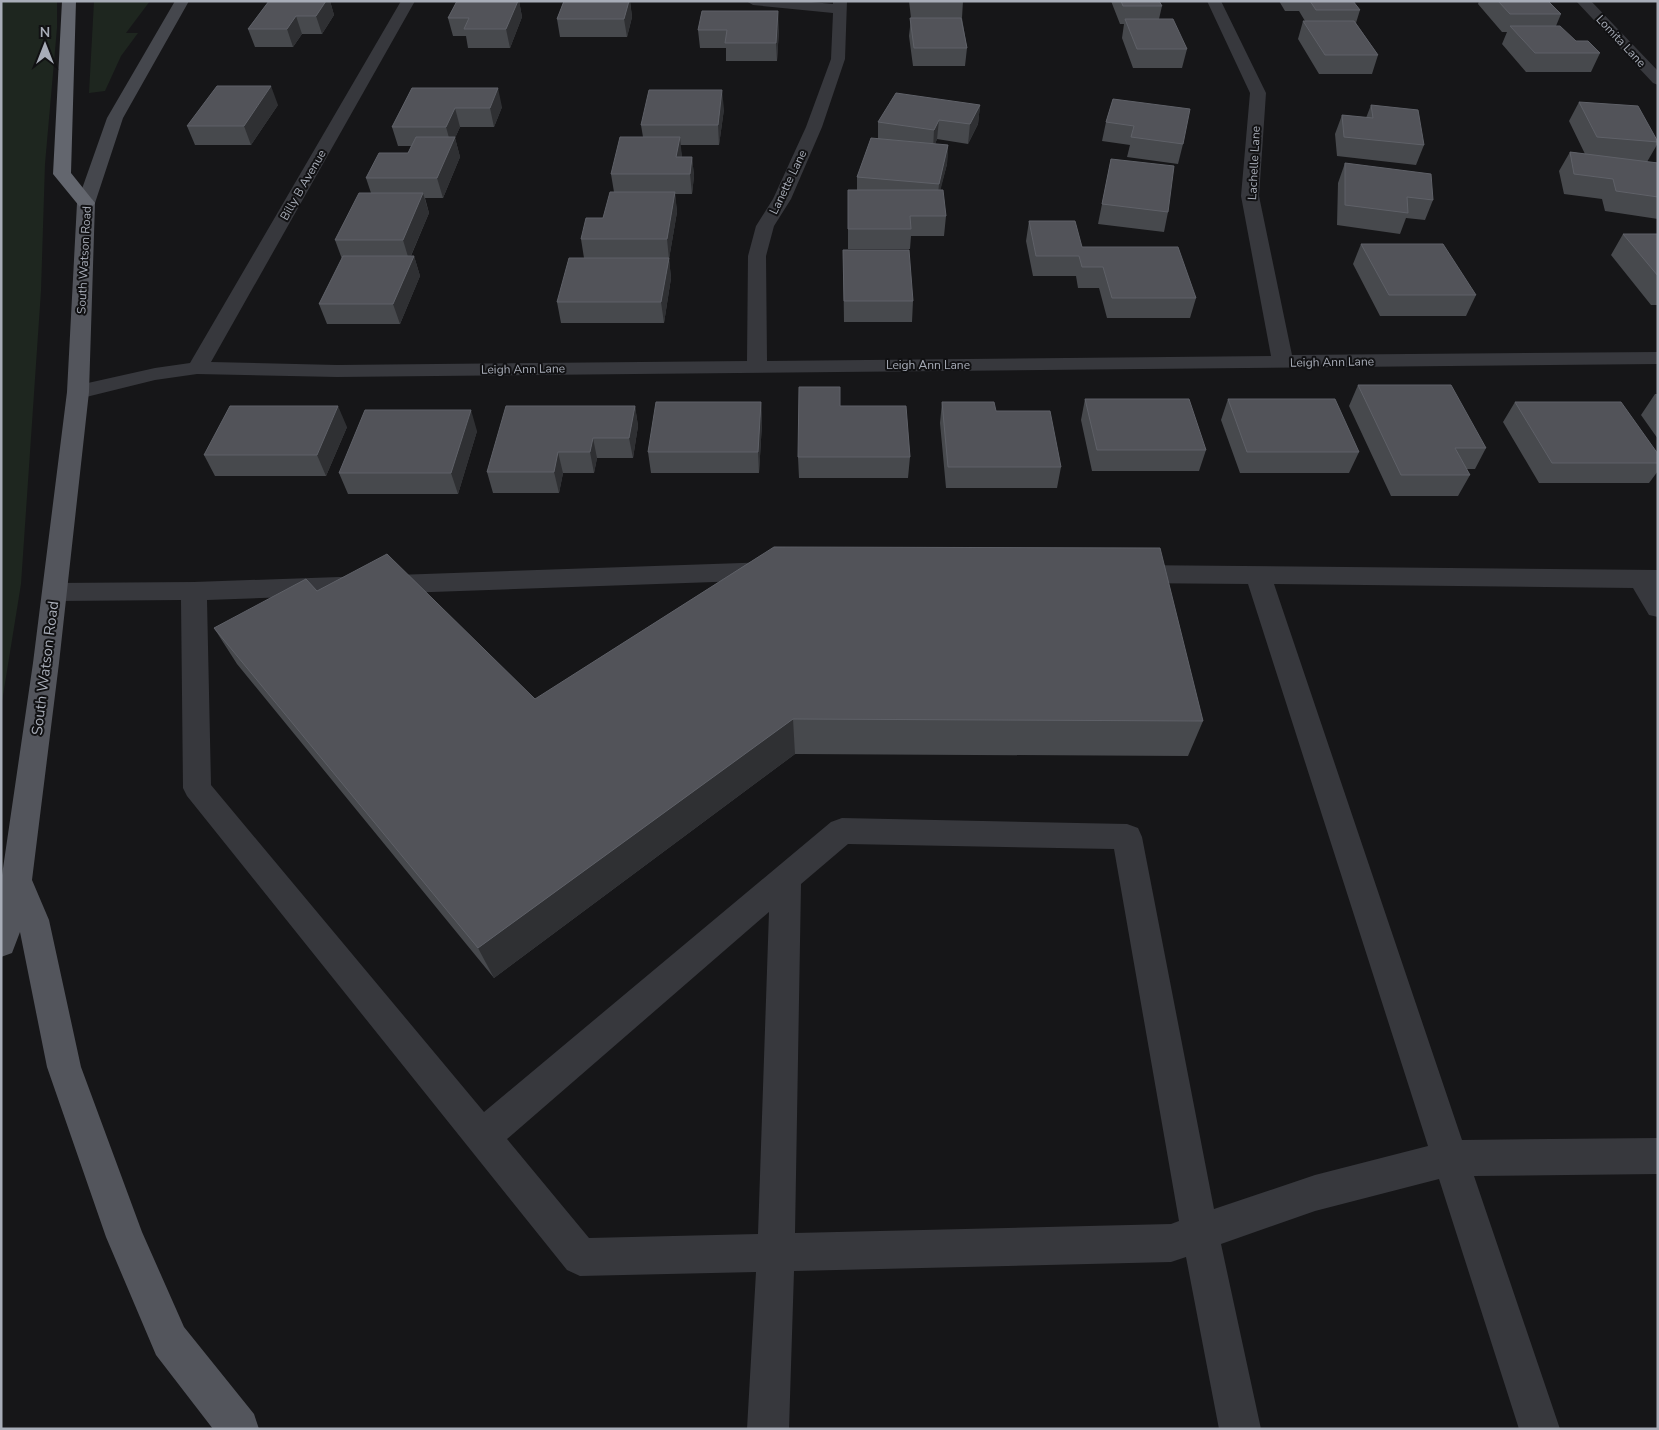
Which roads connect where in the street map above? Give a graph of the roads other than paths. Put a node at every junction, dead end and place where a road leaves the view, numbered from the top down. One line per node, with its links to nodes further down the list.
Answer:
1 (69, 1): 9 (highway)
2 (182, 1): 9 (main road, South Watson Road)
3 (408, 1): 13 (street, Billy B Avenue)
4 (753, 1): 7 (street)
5 (1214, 1): 11 (street, Lachelle Lane)
6 (1584, 1): 8 (street, Lomita Lane)
7 (840, 5): 12 (street, Lanette Lane)
8 (1658, 80)
9 (86, 203): 14 (main road, South Watson Road)
10 (1658, 358): 11 (street, Leigh Ann Lane)
11 (1283, 362): 12 (street, Leigh Ann Lane)
12 (757, 367): 13 (street, Leigh Ann Lane)
13 (197, 368): 14 (street)
14 (78, 392): 20 (main road, South Watson Road)
15 (799, 570): 19 (street)
16 (1108, 574): 17 (street)
17 (1258, 575): 18 (street); 27 (street)
18 (1649, 579): 21 (street)
19 (194, 590): 20 (street); 25 (street)
20 (54, 592): 23 (main road, South Watson Road)
21 (1658, 608)
22 (786, 879): 25 (street); 28 (street); 29 (street)
23 (17, 880): 24 (main road, South Watson Road); 30 (main road)
24 (1, 943)
25 (482, 1137): 29 (street)
26 (1658, 1156): 27 (street)
27 (1450, 1158): 28 (street); 33 (street)
28 (1200, 1234): 29 (street); 32 (street)
29 (776, 1253): 31 (street)
30 (239, 1429)
31 (768, 1429)
32 (1240, 1429)
33 (1540, 1429)

